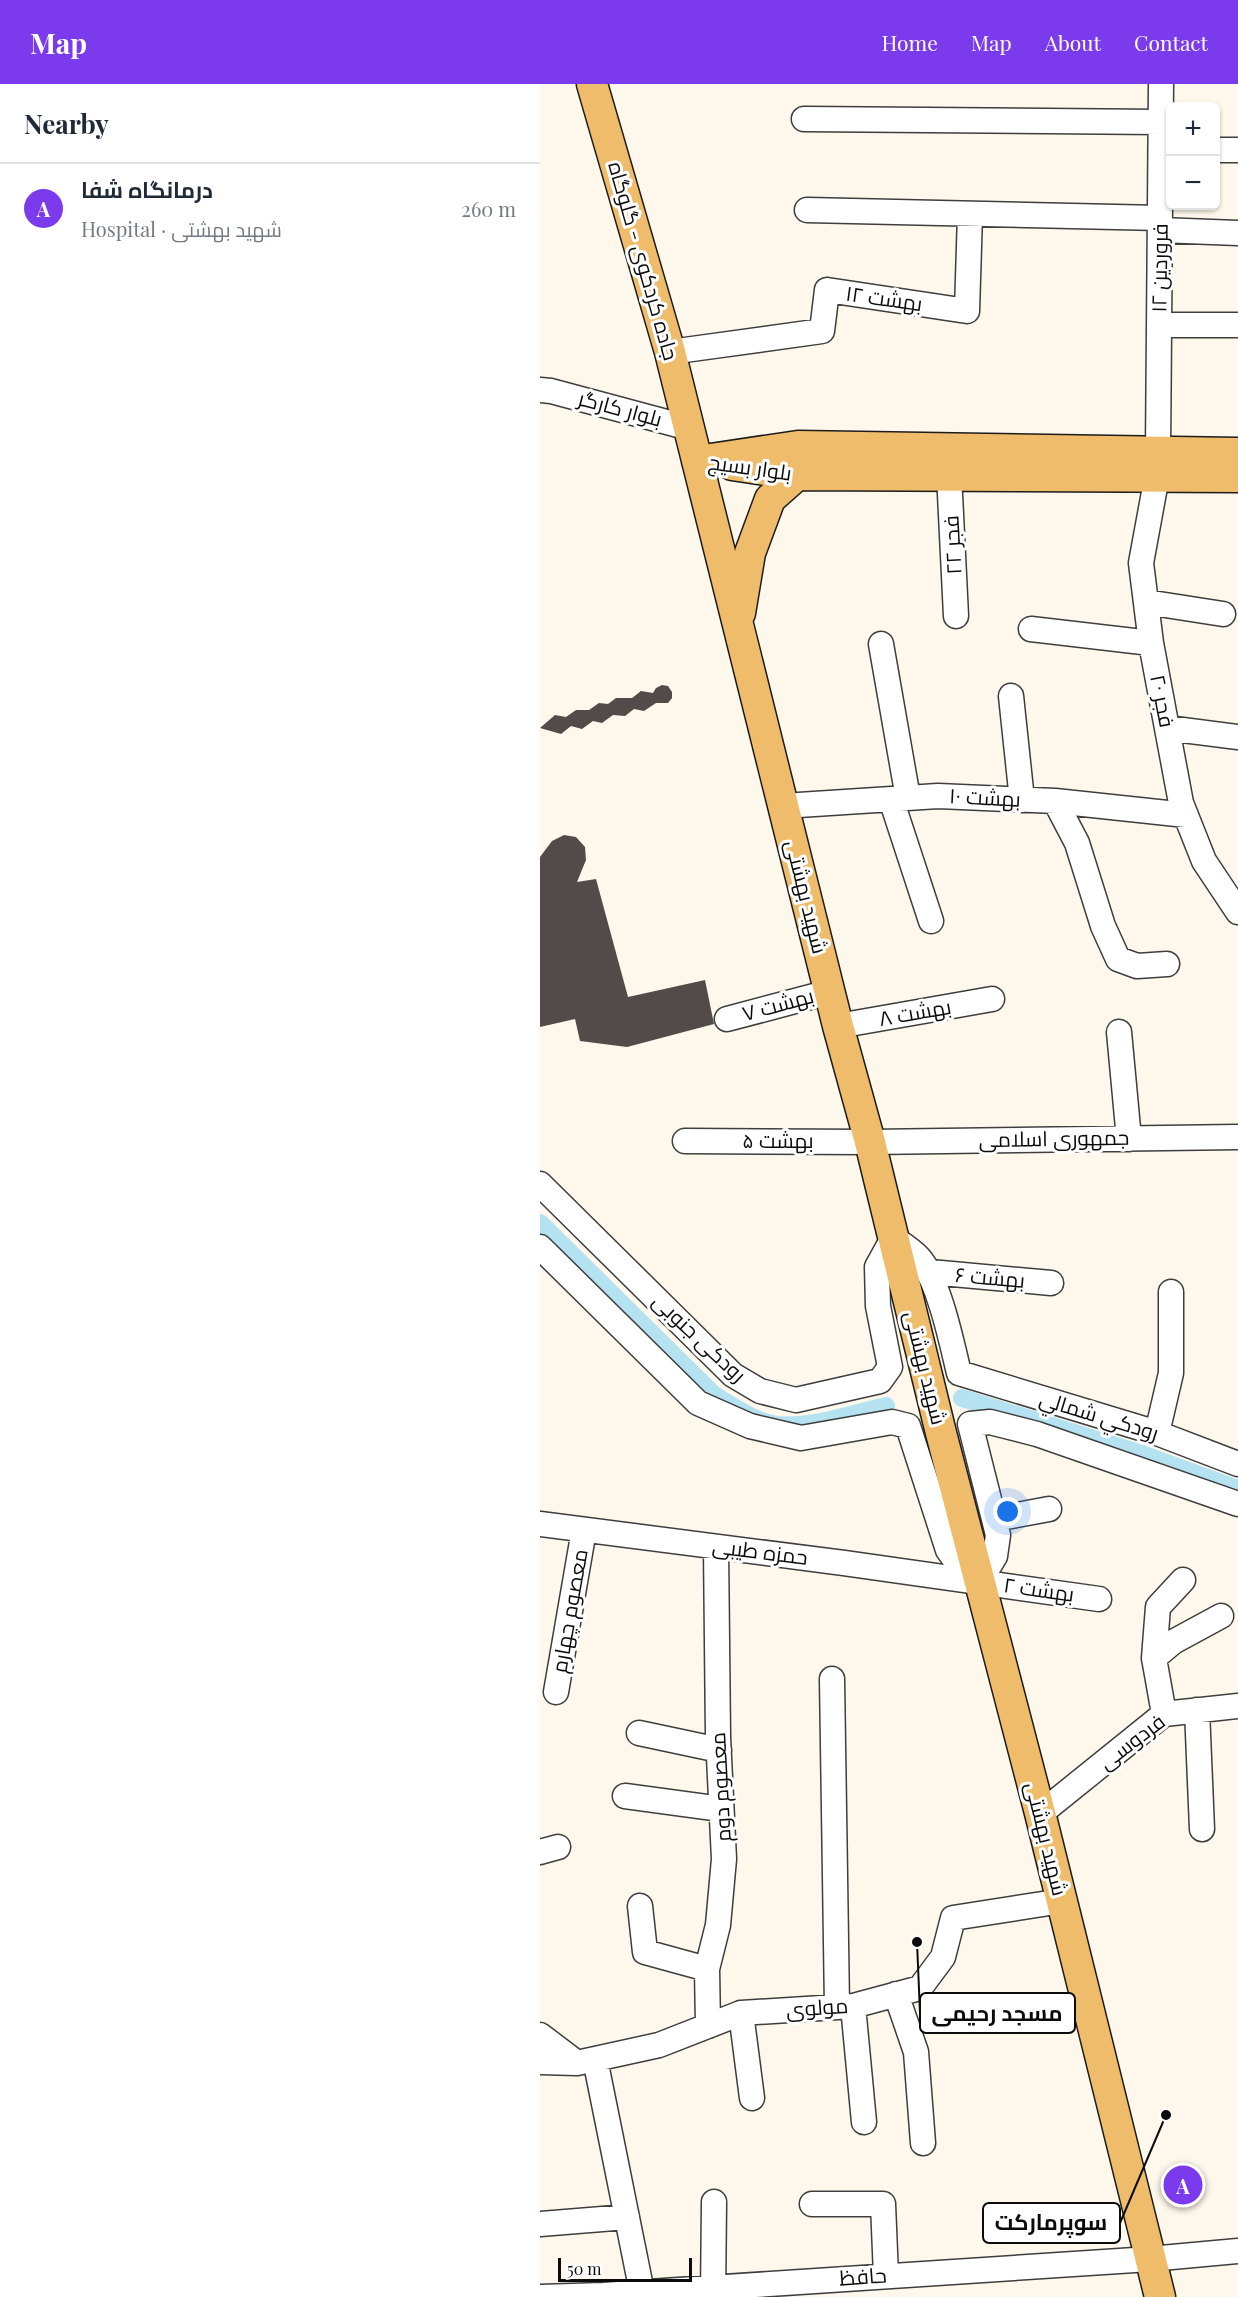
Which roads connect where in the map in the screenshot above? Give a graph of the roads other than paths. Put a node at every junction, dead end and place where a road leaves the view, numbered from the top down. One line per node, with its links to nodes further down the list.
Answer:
1 (592, 84): 14 (main road, جاده کردکوی - گلوگاه)
2 (1161, 84): 4 (street, ۱۲ فروردین)
3 (804, 119): 4 (street)
4 (1161, 122): 5 (street, ۱۲ فروردین)
5 (1166, 149): 10 (street, ۱۲ فروردین)
6 (1220, 150): 7 (street)
7 (1238, 150)
8 (807, 210): 9 (street)
9 (970, 214): 10 (street); 14 (street, بهشت ۱۲)
10 (1160, 224): 11 (street); 12 (street, ۱۲ فروردین)
11 (1238, 233)
12 (1159, 325): 13 (street); 18 (street, ۱۲ فروردین)
13 (1238, 325)
14 (670, 352): 16 (main road, جاده کردکوی - گلوگاه)
15 (544, 388): 16 (street, بلوار کارگر)
16 (692, 442): 18 (main road, بلوار بسیج); 19 (main road, بلوار بسیج); 25 (main road, شهید بهشتی)
17 (1238, 453): 18 (main road, بلوار بسیج)
18 (1158, 464): 20 (main road, بلوار بسیج); 21 (main road, بلوار بسیج); 22 (street, فجر ۲۰)
19 (797, 474): 20 (main road, بلوار بسیج); 25 (main road)
20 (950, 474): 24 (street, فجر ۲۲)
21 (1238, 477)
22 (1146, 602): 23 (street); 27 (street, فجر ۲۰)
23 (1223, 614)
24 (956, 616)
25 (738, 625): 35 (main road, شهید بهشتی)
26 (1031, 629): 27 (street)
27 (1151, 643): 30 (street, فجر ۲۰)
28 (881, 644): 32 (street)
29 (1011, 696): 33 (street)
30 (1167, 728): 31 (street); 36 (street, فجر ۲۰)
31 (1238, 737)
32 (900, 798): 33 (street, بهشت ۱۰); 35 (street, بهشت ۱۰); 38 (street)
33 (1022, 800): 34 (street, بهشت ۱۰)
34 (1055, 801): 36 (street, بهشت ۱۰); 39 (street)
35 (783, 806): 40 (main road, شهید بهشتی)
36 (1186, 815): 37 (street, فجر ۲۰)
37 (1238, 912)
38 (930, 921)
39 (1167, 964)
40 (830, 992): 42 (street, بهشت ۷); 43 (main road, شهید بهشتی)
41 (992, 999): 43 (street, بهشت ۸)
42 (727, 1019)
43 (838, 1026): 48 (main road, شهید بهشتی)
44 (1119, 1032): 46 (street)
45 (1238, 1137): 46 (street, جمهوری اسلامی)
46 (1130, 1139): 48 (street, جمهوری اسلامی)
47 (685, 1141): 48 (street, بهشت ۵)
48 (870, 1142): 50 (main road, شهید بهشتی)
49 (540, 1184): 50 (street, رودکی جنوبی)
50 (893, 1238): 52 (main road, شهید بهشتی)
51 (543, 1253): 63 (street, رودکی جنوبی)
52 (916, 1274): 53 (street, بهشت ۶); 55 (street, رودکي شمالي); 63 (main road, شهید بهشتی)
53 (1051, 1283)
54 (1171, 1292): 55 (street)
55 (1158, 1433): 56 (street, رودکي شمالي)
56 (1236, 1460)
57 (1238, 1504): 59 (street, رودکي شمالي)
58 (1049, 1509): 59 (street)
59 (994, 1519): 63 (street)
60 (540, 1524): 61 (street, حمزه طیبی)
61 (584, 1530): 62 (street, حمزه طیبی); 69 (street, معصوم چهارم)
62 (716, 1547): 63 (street, حمزه طیبی); 74 (street, معصوم دوم)
63 (976, 1570): 65 (street, بهشت ۲); 77 (main road, شهید بهشتی)
64 (1183, 1580): 67 (street)
65 (1099, 1599)
66 (1221, 1616): 67 (street)
67 (1154, 1658): 72 (street)
68 (832, 1679): 83 (street)
69 (556, 1692)
70 (1238, 1706): 71 (street, فردوسی)
71 (1197, 1710): 72 (street, فردوسی); 78 (street)
72 (1164, 1714): 77 (street, فردوسی)
73 (639, 1734): 74 (street)
74 (718, 1750): 76 (street, معصوم دوم)
75 (625, 1796): 76 (street)
76 (721, 1809): 81 (street, معصوم دوم)
77 (1040, 1814): 79 (main road, شهید بهشتی)
78 (1202, 1829)
79 (1062, 1901): 82 (street, مولوی); 97 (main road, شهید بهشتی)
80 (640, 1906): 81 (street)
81 (707, 1969): 85 (street, معصوم دوم)
82 (896, 1994): 83 (street, مولوی); 91 (street)
83 (845, 2007): 84 (street, مولوی); 90 (street)
84 (741, 2013): 85 (street, مولوی); 89 (street)
85 (708, 2026): 87 (street, مولوی)
86 (540, 2035): 87 (street)
87 (586, 2061): 88 (street, مولوی); 94 (street)
88 (540, 2062)
89 (752, 2098)
90 (864, 2122)
91 (923, 2143)
92 (714, 2202): 100 (street)
93 (812, 2204): 98 (street)
94 (627, 2217): 95 (street); 101 (street)
95 (540, 2224)
96 (1238, 2251): 97 (street, حافظ)
97 (1150, 2259): 98 (street, حافظ); 103 (main road, شهید بهشتی)
98 (885, 2276): 99 (street, حافظ)
99 (853, 2287): 100 (street, حافظ)
100 (713, 2292): 101 (street, حافظ)
101 (643, 2295): 102 (street, حافظ)
102 (540, 2297)
103 (1160, 2297)

